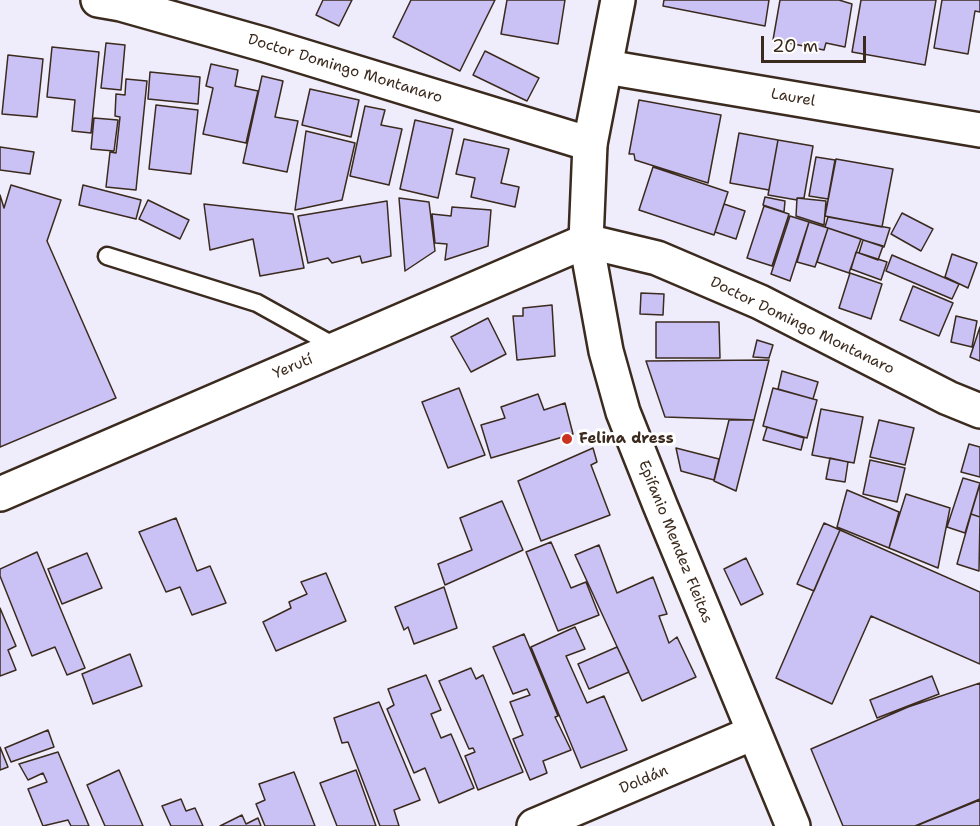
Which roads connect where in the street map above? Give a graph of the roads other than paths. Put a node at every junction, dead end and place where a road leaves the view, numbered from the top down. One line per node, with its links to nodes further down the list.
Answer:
1 (98, 0): 5 (street, Doctor Domingo Montanaro)
2 (618, 0): 3 (street, Epifanio Mendez Fleitas)
3 (606, 67): 4 (street, Laurel); 5 (street, Epifanio Mendez Fleitas)
4 (980, 130)
5 (590, 144): 6 (street, Epifanio Mendez Fleitas)
6 (586, 241): 8 (street, Yerutí); 9 (street, Doctor Domingo Montanaro); 11 (street, Epifanio Mendez Fleitas)
7 (107, 256): 8 (lane)
8 (338, 348): 10 (street, Yerutí)
9 (980, 411)
10 (0, 494)
11 (753, 733): 12 (street, Doldán); 13 (street, Epifanio Mendez Fleitas)
12 (534, 826)
13 (794, 826)

